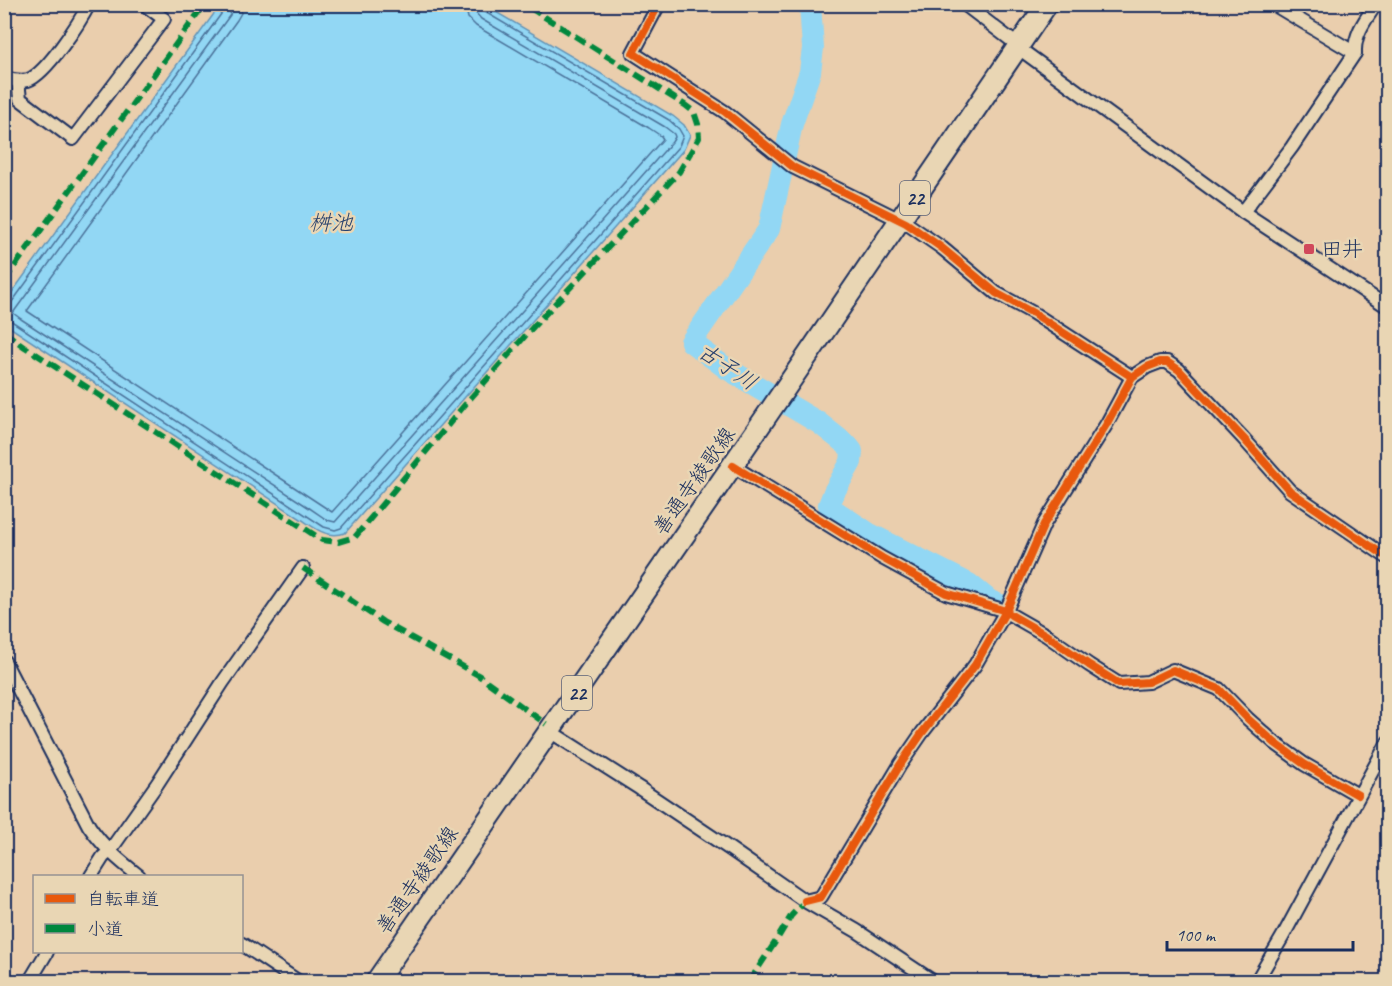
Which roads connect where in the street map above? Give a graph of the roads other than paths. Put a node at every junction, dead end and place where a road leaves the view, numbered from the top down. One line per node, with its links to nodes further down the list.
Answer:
1 (89, 4): 11 (street)
2 (144, 4): 11 (street)
3 (659, 4): 13 (street)
4 (963, 4): 8 (street)
5 (1047, 4): 8 (main road, 善通寺綾歌線 / 22)
6 (1273, 4): 9 (street)
7 (1376, 4): 9 (street)
8 (1019, 46): 12 (street); 13 (main road, 善通寺綾歌線 / 22)
9 (1355, 53): 12 (street)
10 (4, 78): 11 (street)
11 (18, 81)
12 (1244, 212): 14 (street)
13 (900, 220): 15 (street); 16 (main road, 善通寺綾歌線 / 22)
14 (1388, 307)
15 (1132, 377): 17 (street); 19 (street)
16 (734, 466): 19 (street); 21 (main road, 善通寺綾歌線 / 22)
17 (1388, 558)
18 (303, 568): 24 (street)
19 (1006, 611): 23 (street); 27 (street)
20 (4, 661): 24 (street)
21 (549, 728): 27 (street); 32 (main road, 善通寺綾歌線 / 22)
22 (1388, 742): 23 (street)
23 (1358, 795): 34 (street)
24 (109, 852): 25 (street); 26 (street)
25 (92, 875)
26 (138, 875)
27 (805, 901): 33 (street)
28 (243, 945): 31 (street)
29 (46, 953): 30 (street)
30 (29, 981)
31 (299, 981)
32 (376, 981)
33 (934, 981)
34 (1256, 981)

